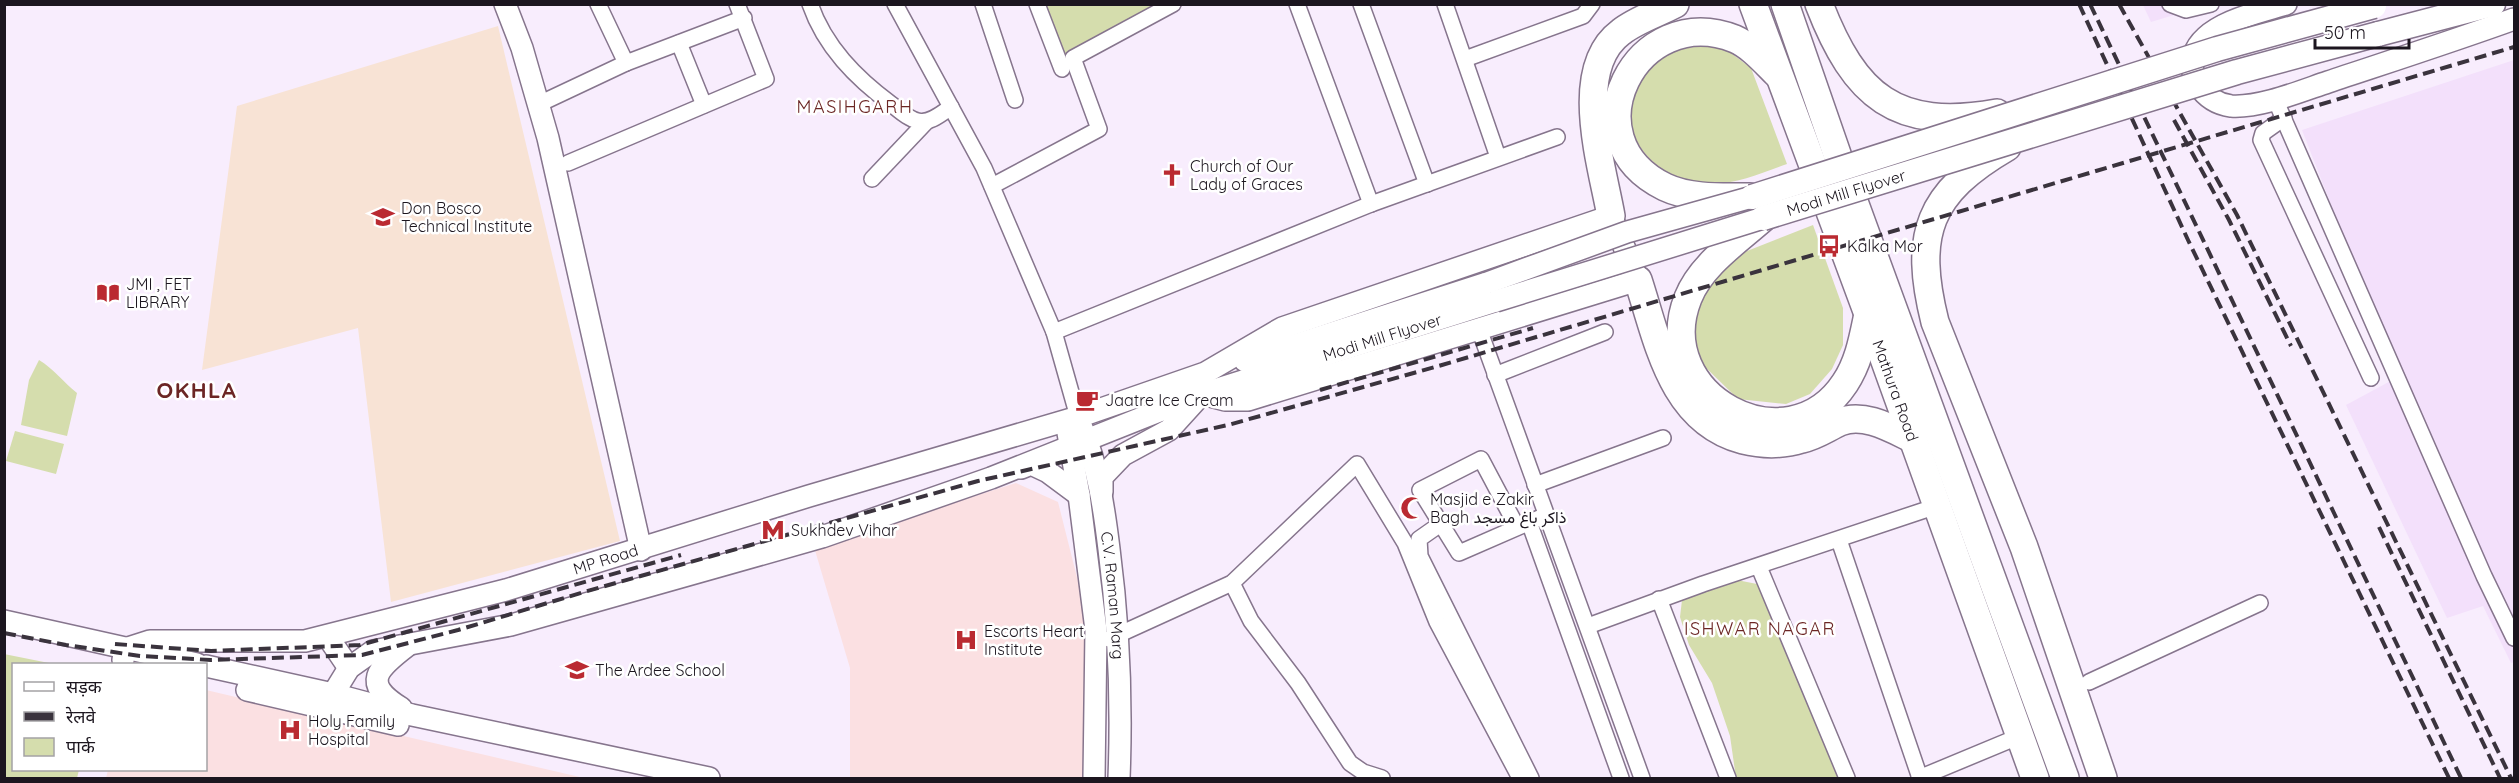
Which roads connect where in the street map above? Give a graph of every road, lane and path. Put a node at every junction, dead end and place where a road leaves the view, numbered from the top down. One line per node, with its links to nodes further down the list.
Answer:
1 (505, 4): 29 (main road)
2 (598, 4): 25 (street)
3 (810, 4): 34 (street)
4 (895, 4): 32 (street)
5 (983, 4): 28 (street)
6 (1037, 4): 26 (street)
7 (1173, 4): 41 (street)
8 (1297, 4): 42 (street)
9 (1360, 4): 40 (street)
10 (1445, 4): 24 (street)
11 (1592, 4): 24 (street)
12 (1753, 4): 27 (highway, Mathura Road)
13 (1785, 4): 101 (highway, Mathura Road)
14 (1819, 4): 31 (highway, bridge)
15 (2170, 4): 16 (street)
16 (2211, 4)
17 (2286, 4): 33 (main road)
18 (2380, 4): 31 (main road, Modi Mill Flyover, bridge)
19 (2493, 4): 35 (main road, Modi Mill Flyover, bridge)
20 (1663, 7): 44 (highway)
21 (740, 11): 23 (street); 30 (street)
22 (2514, 19): 33 (main road)
23 (679, 43): 25 (street); 30 (street)
24 (1465, 59): 37 (street)
25 (626, 63): 29 (street)
26 (1062, 69)
27 (1780, 76): 43 (highway); 46 (highway, Mathura Road)
28 (1015, 100)
29 (539, 104): 66 (main road)
30 (704, 105): 38 (street)
31 (2037, 105): 43 (main road, Modi Mill Flyover, bridge)
32 (951, 106): 34 (street); 41 (street)
33 (2279, 108): 50 (street); 50 (street)
34 (926, 122): 39 (street)
35 (2026, 136): 43 (main road, Modi Mill Flyover, bridge); 102 (highway, bridge)
36 (1557, 137): 37 (street)
37 (1498, 157): 40 (street)
38 (568, 163)
39 (872, 179)
40 (1427, 184): 42 (street)
41 (992, 186): 48 (street)
42 (1371, 204): 48 (street)
43 (1757, 208): 46 (highway); 52 (main road, Modi Mill Flyover, bridge)
44 (1611, 216): 45 (main road); 52 (main road)
45 (1638, 280): 47 (main road); 55 (highway)
46 (1868, 314): 55 (highway, Mathura Road)
47 (1479, 328): 51 (street); 52 (main road)
48 (1054, 332): 53 (street)
49 (1605, 332): 51 (street)
50 (2392, 364): 76 (street)
51 (1495, 375): 58 (street)
52 (1204, 384): 53 (main road, MP Road); 56 (main road); 59 (main road)
53 (1071, 419): 56 (main road, C.V. Raman Marg); 66 (main road, MP Road)
54 (1663, 438): 58 (street)
55 (1913, 439): 61 (highway, Mathura Road)
56 (1079, 443): 57 (main road); 59 (main road, C.V. Raman Marg); 60 (main road, C.V. Raman Marg)
57 (992, 478): 60 (main road); 77 (main road)
58 (1535, 485): 62 (street)
59 (1101, 493): 74 (main road, C.V. Raman Marg)
60 (1079, 495): 78 (main road, C.V. Raman Marg)
61 (1937, 506): 65 (street); 87 (highway, Mathura Road)
62 (1546, 515): 64 (street); 72 (street)
63 (1439, 525): 64 (street); 64 (street); 94 (street)
64 (1523, 525): 95 (street)
65 (1839, 540): 67 (street); 99 (street)
66 (641, 550): 75 (main road, MP Road)
67 (1759, 567): 69 (street); 98 (street)
68 (1232, 583): 74 (street); 92 (street); 93 (street)
69 (1659, 599): 72 (street); 97 (street)
70 (2260, 603): 84 (street)
71 (4, 621): 79 (main road)
72 (1588, 626): 96 (street)
73 (4, 634): 79 (main road)
74 (1119, 636): 78 (street); 91 (main road, C.V. Raman Marg)
75 (328, 637): 79 (main road, MP Road); 82 (main road)
76 (2514, 638)
77 (412, 642): 82 (main road); 86 (main road)
78 (1096, 643): 90 (main road, C.V. Raman Marg)
79 (130, 658): 80 (main road)
80 (186, 663)
81 (207, 666): 85 (main road)
82 (349, 668): 85 (main road)
83 (207, 680): 85 (main road)
84 (2089, 682)
85 (331, 702): 86 (main road); 88 (main road)
86 (412, 715): 89 (main road)
87 (2020, 736): 99 (street); 100 (highway, Mathura Road)
88 (648, 778)
89 (709, 778)
90 (1094, 778)
91 (1119, 778)
92 (1382, 778)
93 (1520, 778)
94 (1531, 778)
95 (1621, 778)
96 (1642, 778)
97 (1728, 778)
98 (1847, 778)
99 (1919, 778)
100 (2035, 778)
101 (2066, 778)
102 (2103, 778)

